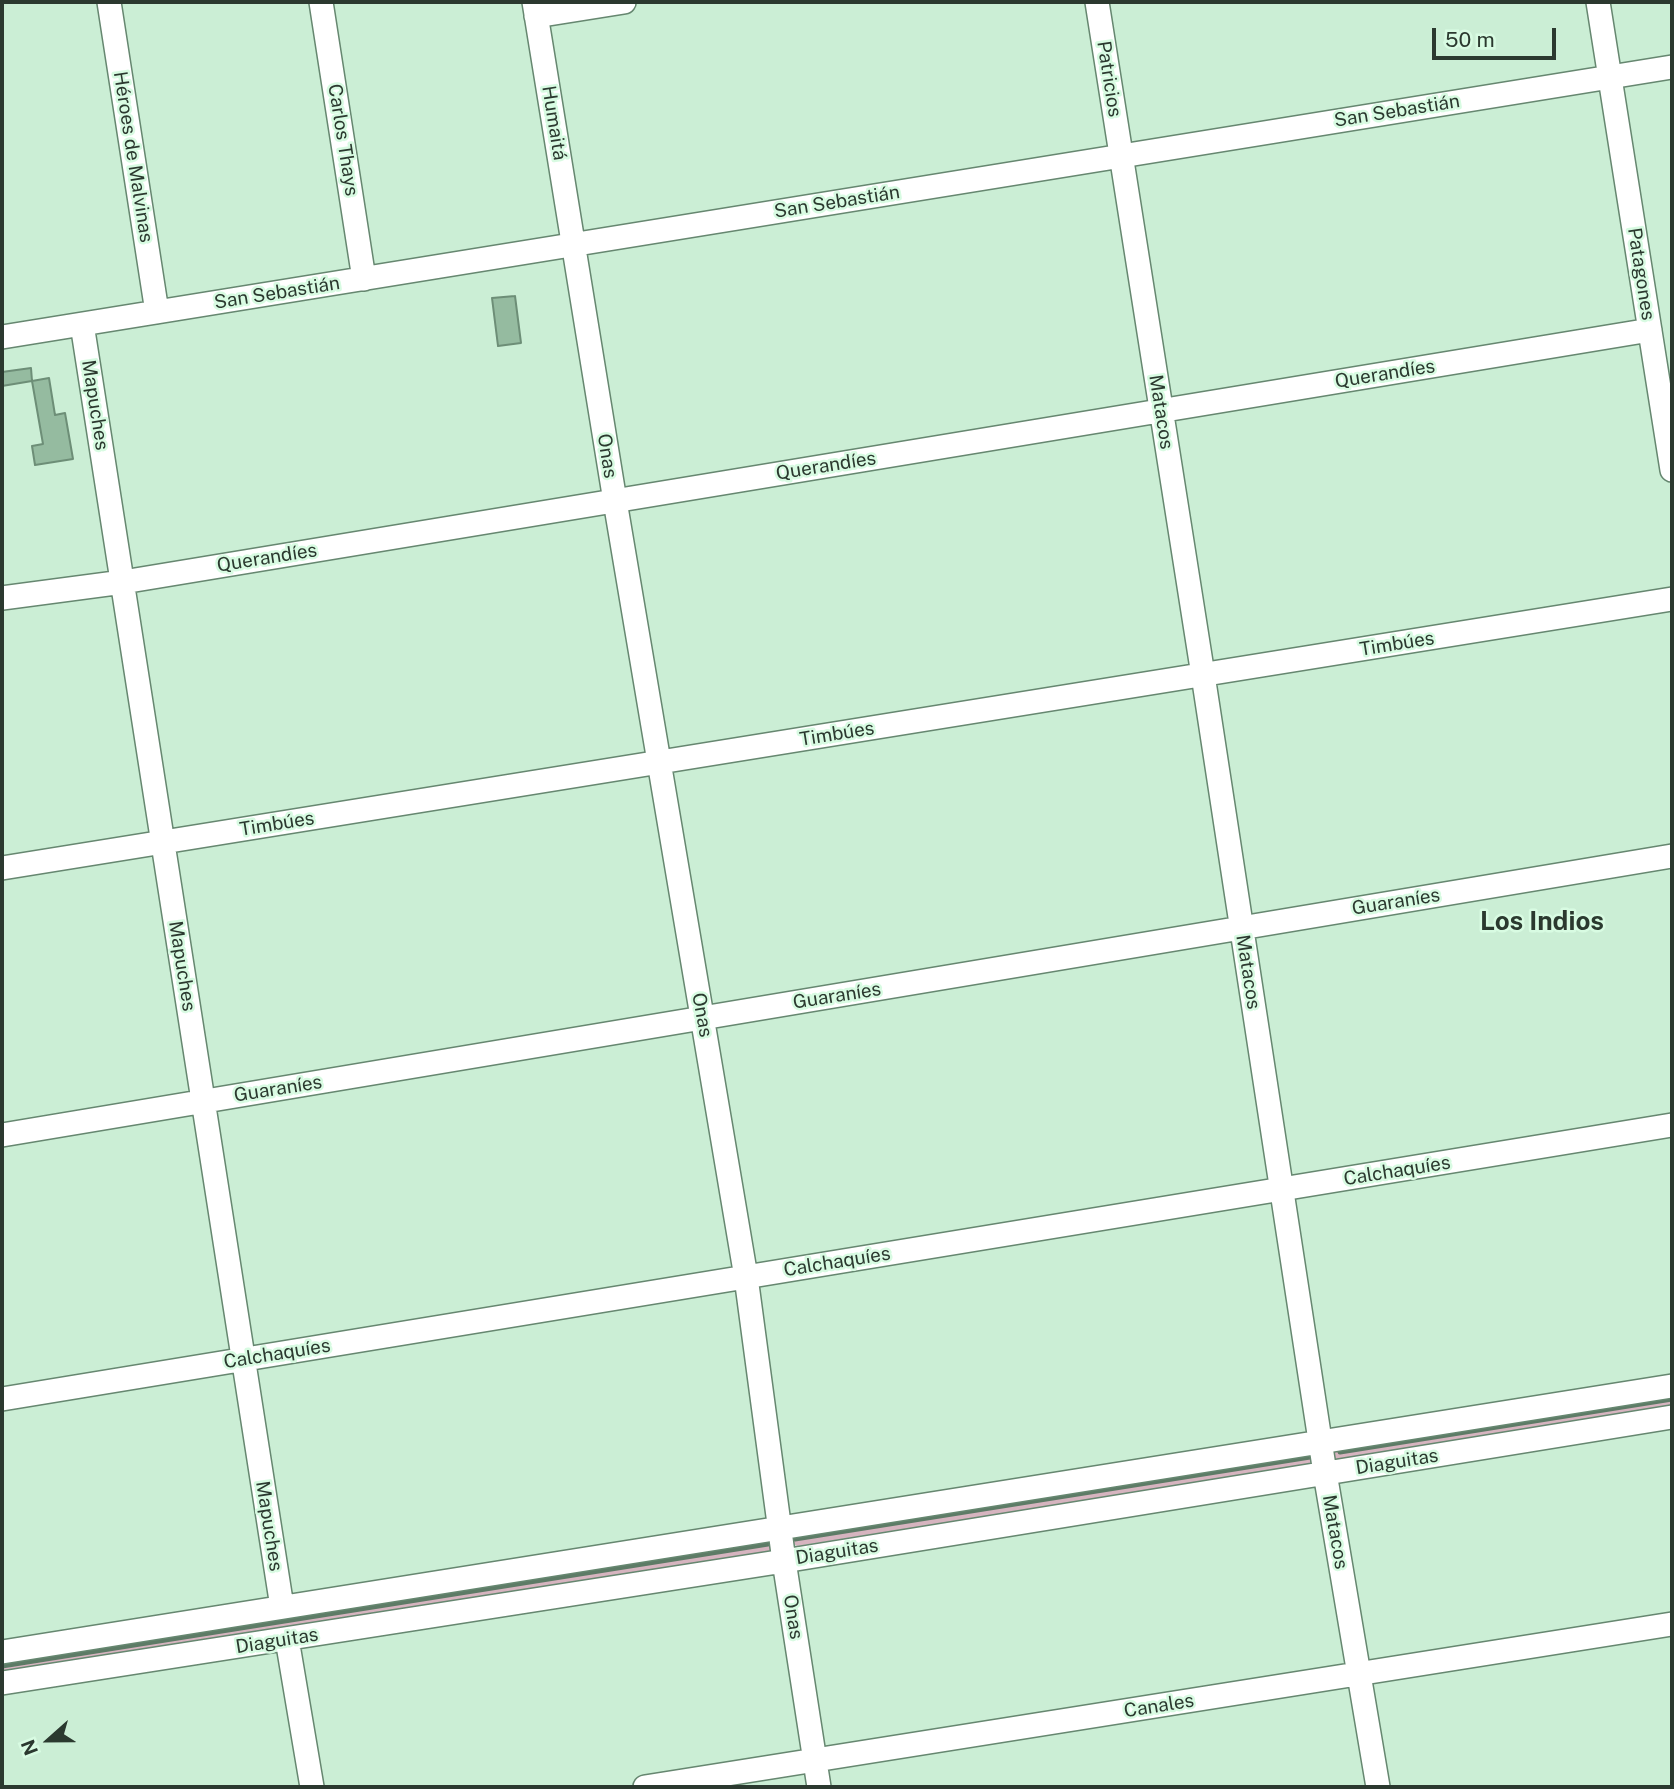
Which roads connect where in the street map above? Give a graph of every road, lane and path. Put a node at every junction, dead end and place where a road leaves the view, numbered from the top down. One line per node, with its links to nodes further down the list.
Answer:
1 (109, 2): 12 (street, Héroes de Malvinas)
2 (321, 2): 11 (street, Carlos Thays)
3 (624, 2): 6 (street)
4 (1097, 2): 9 (street, Patricios)
5 (1598, 2): 8 (street, Patagones)
6 (535, 9): 10 (street, Humaitá)
7 (1672, 67): 8 (street, San Sebastián)
8 (1609, 77): 9 (street, San Sebastián); 14 (street, Patagones)
9 (1122, 156): 10 (street, San Sebastián); 16 (street, Matacos)
10 (573, 245): 11 (street, San Sebastián); 18 (street, Onas)
11 (365, 278): 12 (street, San Sebastián)
12 (157, 312): 13 (street, San Sebastián)
13 (82, 324): 15 (street, San Sebastián); 19 (street, Mapuches)
14 (1650, 330): 16 (street, Querandíes); 17 (street, Patagones)
15 (2, 337)
16 (1161, 411): 18 (street, Querandíes); 22 (street, Matacos)
17 (1672, 470)
18 (615, 501): 19 (street, Querandíes); 23 (street, Onas)
19 (123, 582): 20 (street, Querandíes); 24 (street, Mapuches)
20 (2, 598)
21 (1672, 599): 22 (street, Timbúes)
22 (1203, 675): 23 (street, Timbúes); 27 (street, Matacos)
23 (659, 762): 24 (street, Timbúes); 28 (street, Onas)
24 (163, 842): 26 (street, Timbúes); 29 (street, Mapuches)
25 (1672, 856): 27 (street, Guaraníes)
26 (2, 868)
27 (1241, 928): 28 (street, Guaraníes); 32 (street, Matacos)
28 (702, 1018): 29 (street, Guaraníes); 33 (street, Onas)
29 (203, 1101): 31 (street, Guaraníes); 34 (street, Mapuches)
30 (1672, 1125): 32 (street, Calchaquíes)
31 (2, 1135)
32 (1282, 1189): 33 (street, Calchaquíes); 38 (street, Matacos)
33 (746, 1277): 34 (street, Calchaquíes); 40 (street, Onas)
34 (243, 1359): 36 (street, Calchaquíes); 42 (street, Mapuches)
35 (1672, 1386): 38 (street, Diaguitas)
36 (2, 1399)
37 (1672, 1417): 39 (street, Diaguitas)
38 (1321, 1442): 39 (street, Matacos); 40 (street, Diaguitas)
39 (1325, 1473): 41 (street, Diaguitas); 46 (street, Matacos)
40 (780, 1528): 41 (street, Onas); 42 (street, Diaguitas)
41 (784, 1561): 44 (street, Diaguitas); 48 (street, Onas)
42 (282, 1607): 45 (street, Diaguitas)
43 (1672, 1624): 46 (street, Canales)
44 (287, 1639): 47 (street, Diaguitas); 49 (street)
45 (2, 1652)
46 (1359, 1674): 48 (street, Canales); 52 (street, Matacos)
47 (2, 1683)
48 (815, 1760): 50 (street, Canales); 51 (street, Onas)
49 (312, 1787)
50 (646, 1787)
51 (819, 1787)
52 (1378, 1787)

